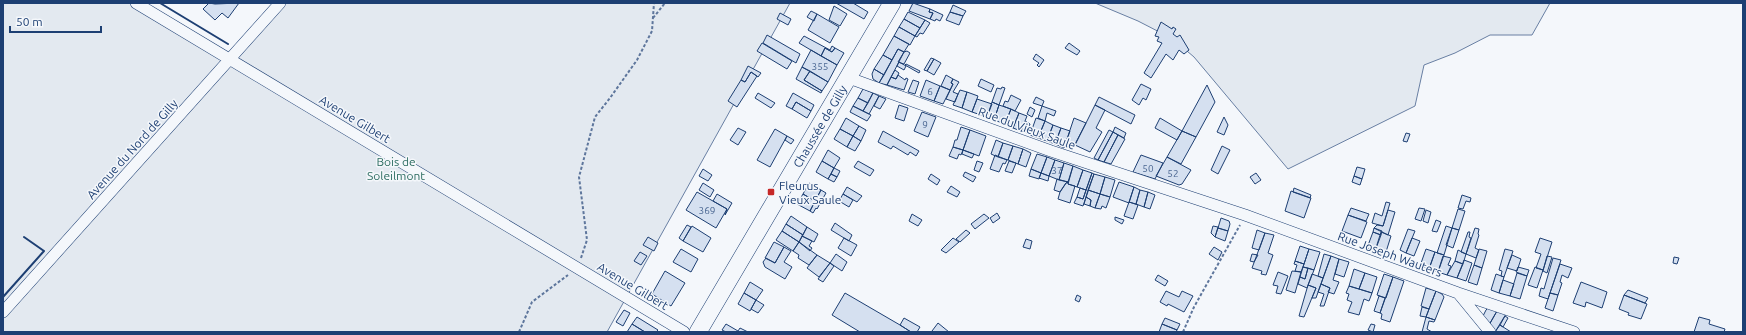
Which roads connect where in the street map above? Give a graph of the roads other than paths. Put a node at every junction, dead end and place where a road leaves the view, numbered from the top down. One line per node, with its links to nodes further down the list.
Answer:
1 (136, 3): 4 (street, Avenue Gilbert)
2 (280, 3): 4 (street, Avenue du Nord de Gilly)
3 (892, 3): 5 (main road, Chaussée de Gilly)
4 (229, 58): 8 (street, Avenue du Nord de Gilly); 9 (street, Avenue Gilbert)
5 (849, 78): 6 (street, Rue du Vieux Saule); 10 (main road, Chaussée de Gilly)
6 (1198, 200): 7 (street, Rue Joseph Wauters)
7 (1458, 293): 11 (street); 12 (street, Rue Joseph Wauters)
8 (3, 312)
9 (684, 332)
10 (698, 332)
11 (1490, 332)
12 (1574, 332)

